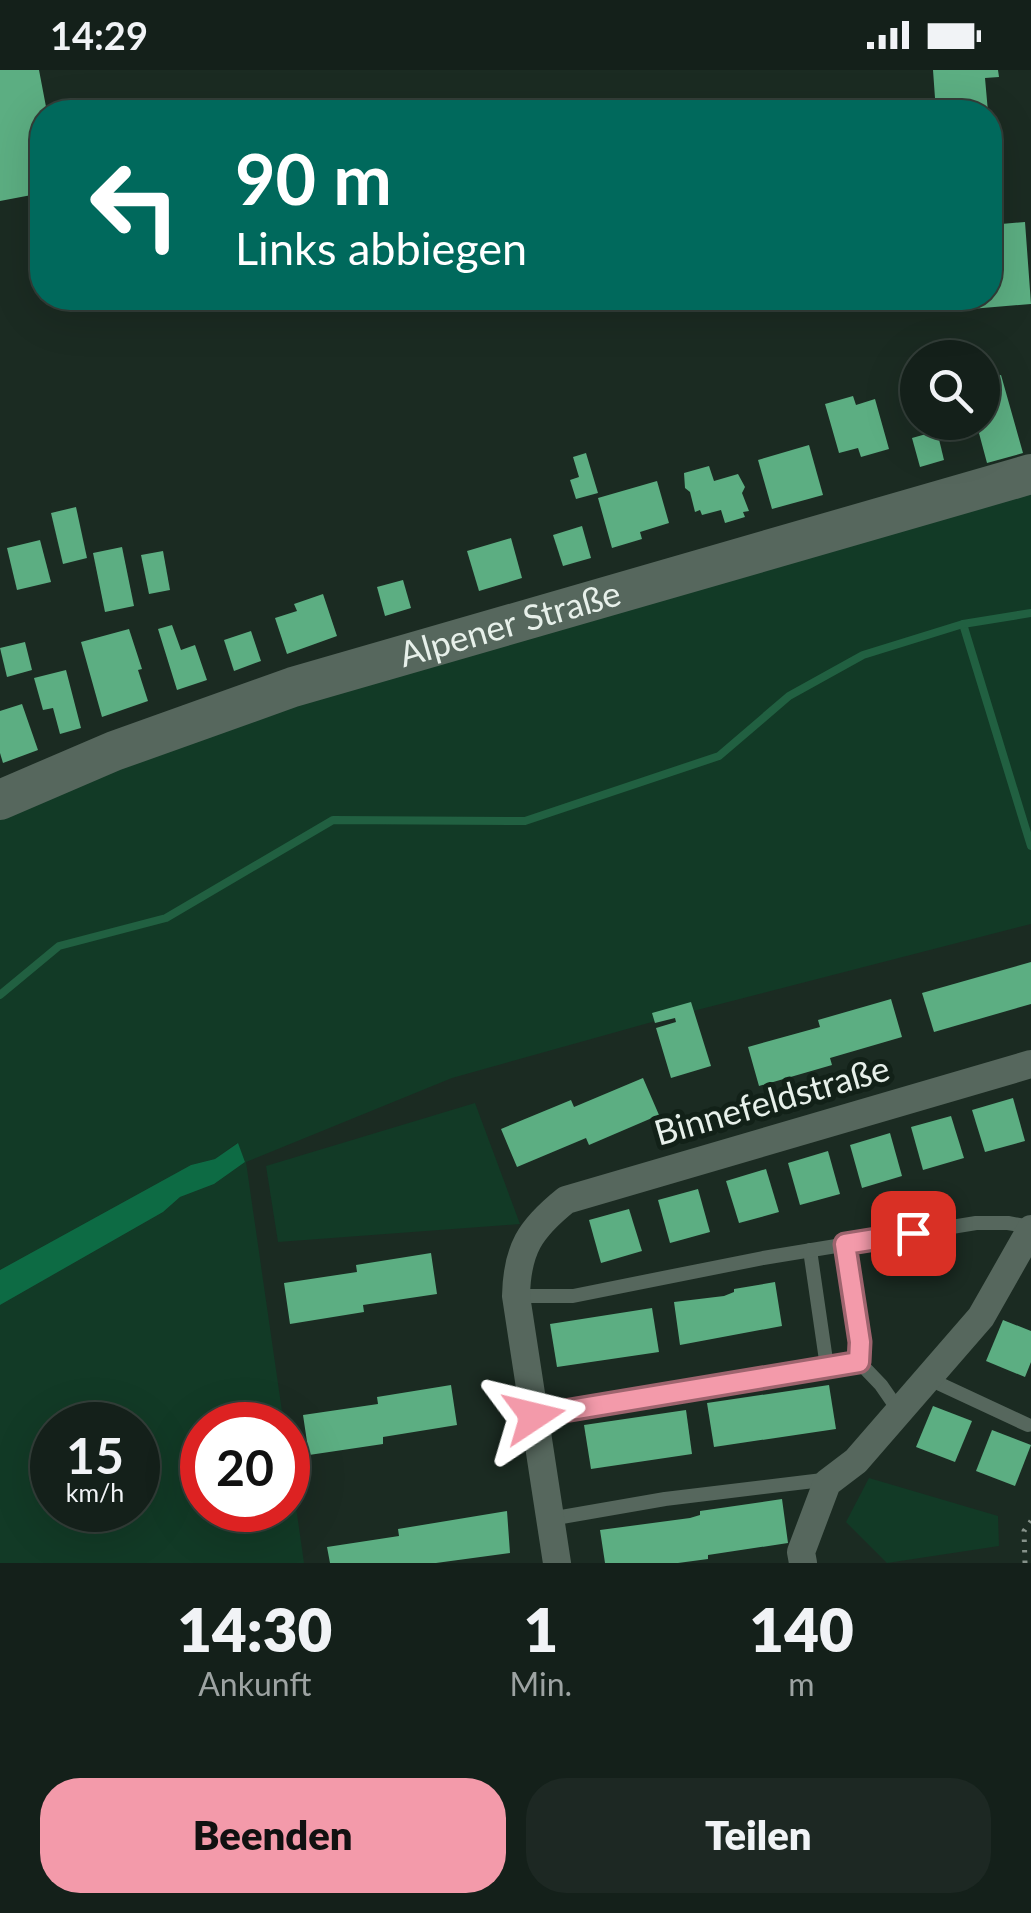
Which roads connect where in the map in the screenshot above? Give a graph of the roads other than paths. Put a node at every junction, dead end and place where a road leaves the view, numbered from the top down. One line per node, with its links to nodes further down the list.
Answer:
1 (1031, 474): 2 (street, Alpener Straße)
2 (0, 800)
3 (1031, 1064): 7 (street, Binnefeldstraße)
4 (1031, 1228): 5 (lane); 10 (street)
5 (845, 1244): 6 (lane); 8 (lane)
6 (810, 1250): 7 (lane); 9 (lane)
7 (516, 1296): 12 (street)
8 (859, 1362): 9 (lane); 11 (lane)
9 (827, 1367): 12 (lane)
10 (926, 1378): 11 (street); 13 (lane)
11 (898, 1411): 14 (street)
12 (534, 1416): 15 (street)
13 (1028, 1425)
14 (832, 1480): 15 (lane); 17 (street)
15 (550, 1520): 16 (street)
16 (556, 1563)
17 (803, 1563)

